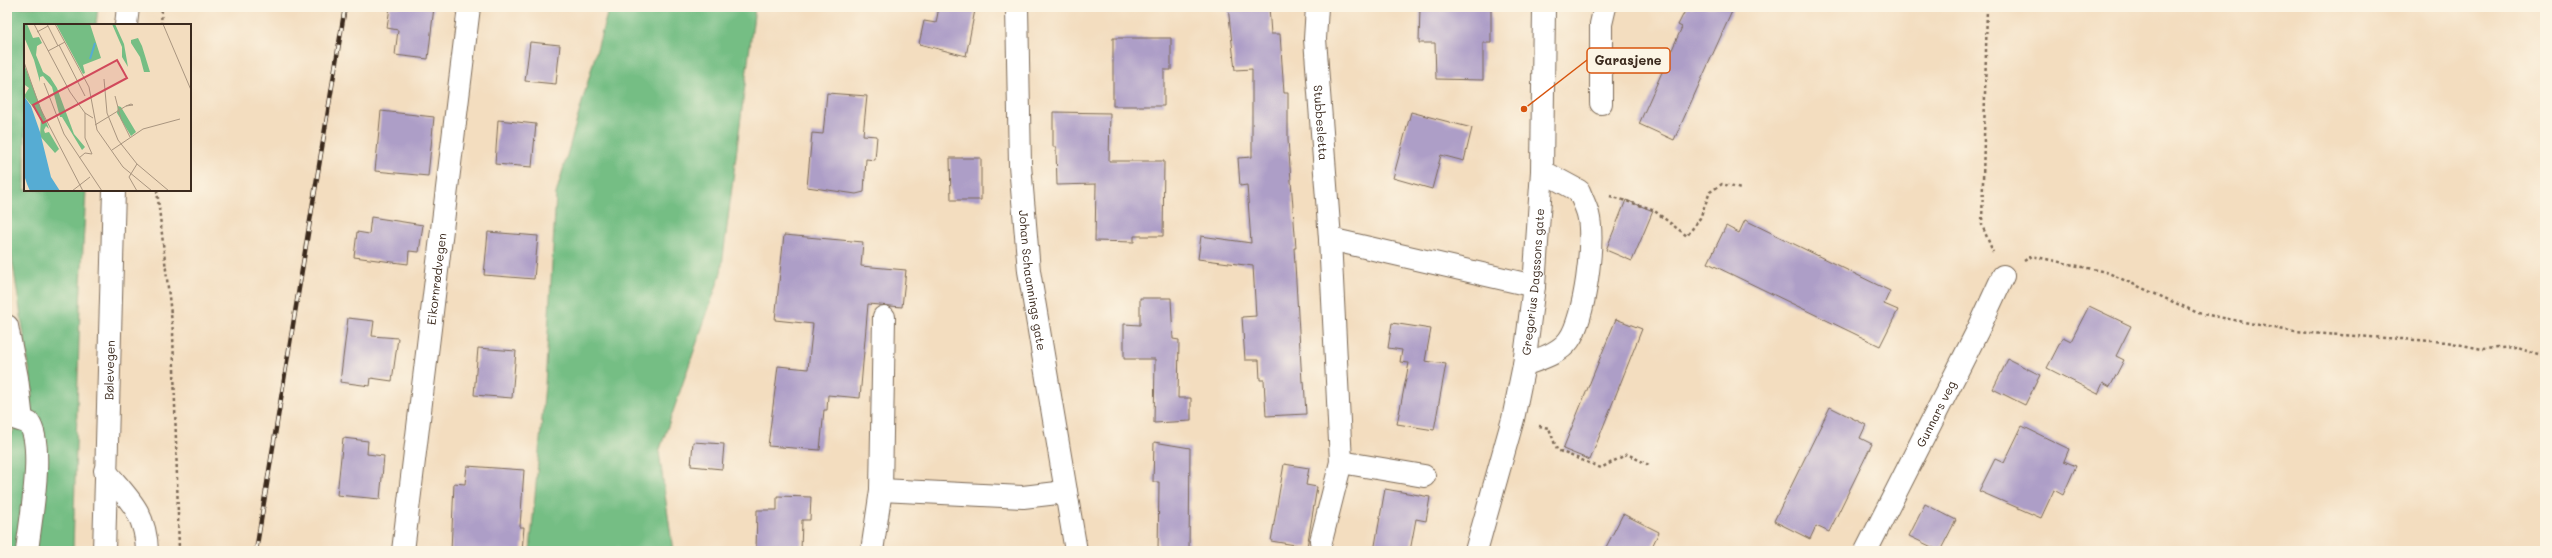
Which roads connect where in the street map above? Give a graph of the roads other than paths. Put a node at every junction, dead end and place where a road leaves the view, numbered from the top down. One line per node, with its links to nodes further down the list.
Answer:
1 (128, 7): 7 (street)
2 (469, 7): 27 (street, Eikornrødvegen)
3 (1017, 7): 22 (street, Johan Schaannings gate)
4 (1316, 7): 11 (street, Stubbesletta)
5 (1544, 7): 9 (street, Gregorius Dagssons gate)
6 (1605, 7): 8 (street)
7 (126, 24)
8 (1601, 103)
9 (1542, 171): 13 (street, Gregorius Dagssons gate); 16 (street)
10 (114, 191): 19 (street, Bølevegen)
11 (1330, 239): 13 (street); 18 (street, Stubbesletta)
12 (2003, 276): 31 (street, Gunnars veg)
13 (1534, 286): 16 (street, Gregorius Dagssons gate)
14 (884, 317): 21 (street)
15 (7, 326): 17 (street)
16 (1524, 365): 30 (street, Gregorius Dagssons gate)
17 (14, 419): 24 (street)
18 (1341, 462): 20 (street); 23 (street, Stubbesletta)
19 (105, 471): 25 (street, Bølevegen); 26 (street)
20 (1424, 476)
21 (881, 490): 22 (street); 28 (street)
22 (1066, 492): 29 (street, Johan Schaannings gate)
23 (1321, 541)
24 (27, 551)
25 (104, 551)
26 (147, 551)
27 (403, 551)
28 (872, 551)
29 (1076, 551)
30 (1476, 551)
31 (1866, 551)

